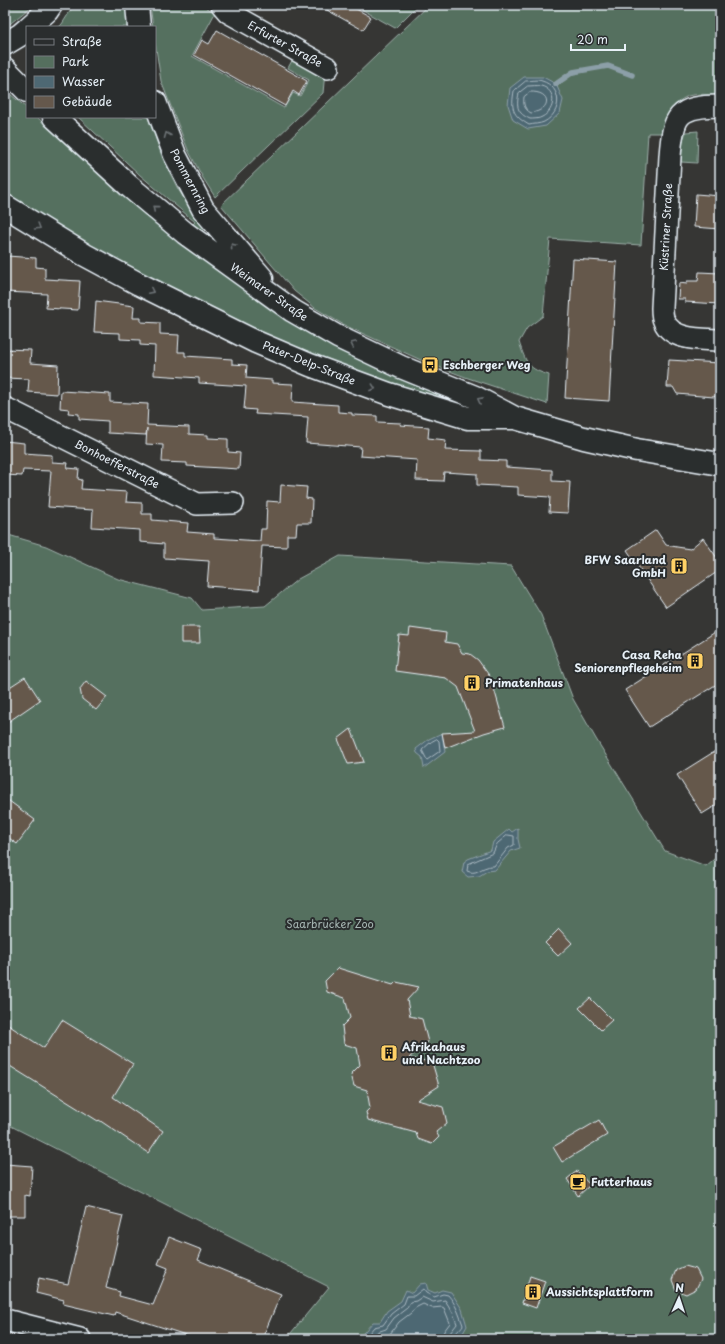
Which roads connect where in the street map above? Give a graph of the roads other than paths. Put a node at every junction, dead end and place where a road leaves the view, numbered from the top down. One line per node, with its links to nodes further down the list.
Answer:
1 (51, 5): 4 (street)
2 (137, 5): 5 (street)
3 (222, 5): 8 (street, Erfurter Straße)
4 (30, 26)
5 (139, 26)
6 (26, 30): 7 (street)
7 (5, 44)
8 (328, 68)
9 (156, 105): 13 (street, Pommernring, one-way to 9)
10 (720, 106): 14 (street, Küstriner Straße)
11 (55, 118): 13 (street, Weimarer Straße, one-way to 11)
12 (5, 206): 16 (street, Pater-Delp-Straße, one-way to 16)
13 (287, 306): 16 (street, Weimarer Straße, one-way to 13)
14 (720, 340)
15 (5, 408): 18 (street, Bonhoefferstraße)
16 (515, 418): 17 (street, Pater-Delp-Straße)
17 (720, 464)
18 (233, 503)
19 (5, 1320): 20 (street)
20 (80, 1339)

